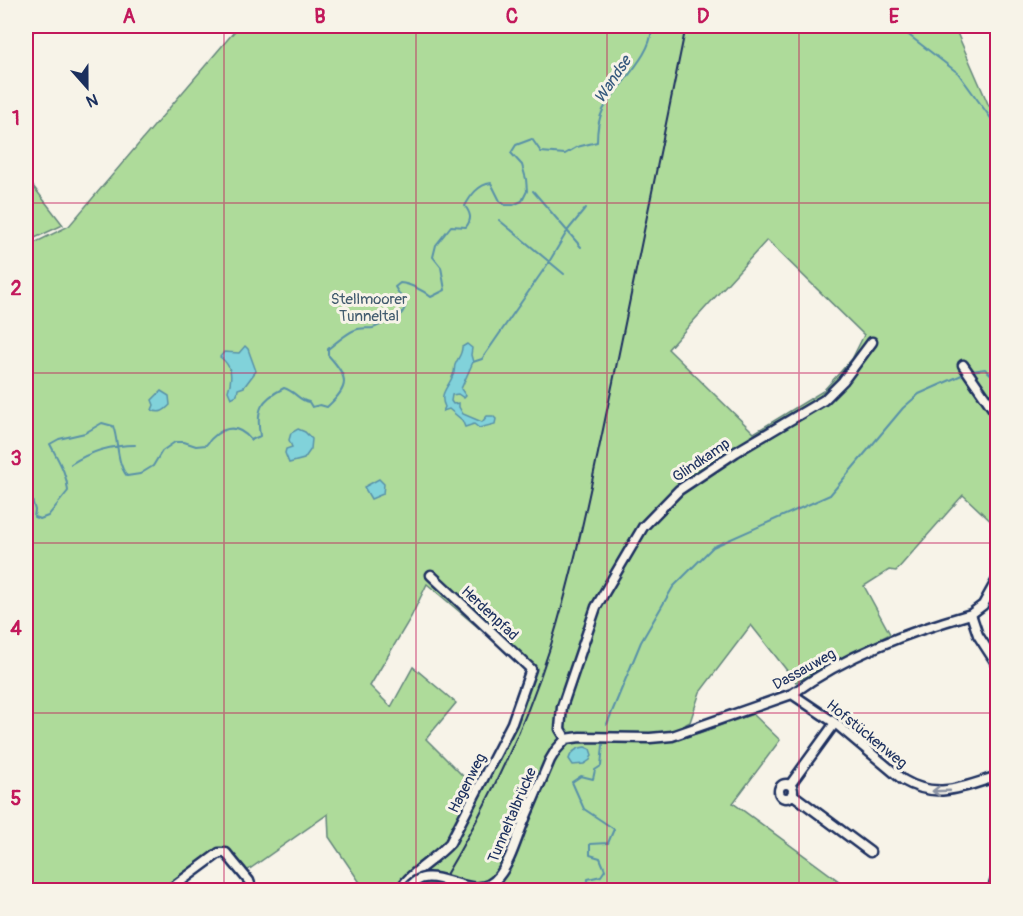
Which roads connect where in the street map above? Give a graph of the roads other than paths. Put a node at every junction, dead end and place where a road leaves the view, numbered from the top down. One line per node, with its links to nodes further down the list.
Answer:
1 (31, 26): 2 (street)
2 (26, 28)
3 (872, 342): 13 (street, Glindkamp)
4 (963, 365): 5 (street)
5 (998, 416)
6 (431, 575): 10 (street, Herdenpfad)
7 (998, 578): 8 (street)
8 (971, 614): 9 (street); 11 (street, Dassauweg)
9 (998, 666)
10 (531, 669): 19 (street, Hagenweg)
11 (792, 694): 12 (street, Hofstückenweg); 13 (street, Dassauweg)
12 (835, 723): 14 (street, Hofstückenweg, one-way to 12); 15 (street)
13 (567, 740): 20 (street, Tunneltalbrücke, bridge)
14 (998, 776)
15 (870, 852)
16 (998, 881): 21 (main road)
17 (169, 891): 18 (street)
18 (252, 891)
19 (400, 891)
20 (407, 891)
21 (995, 891)

